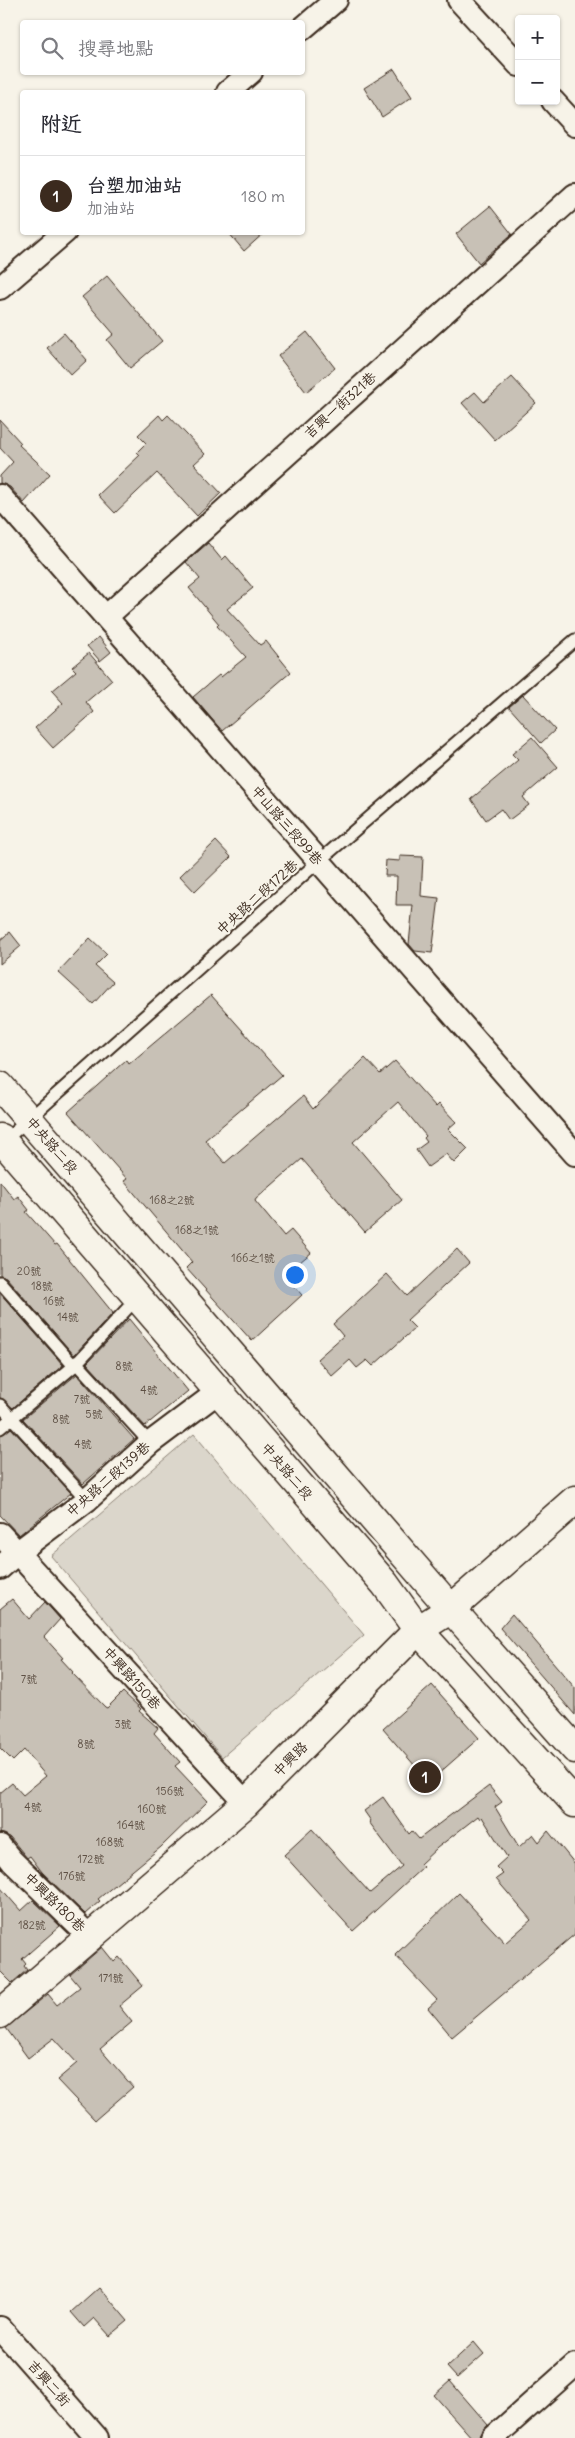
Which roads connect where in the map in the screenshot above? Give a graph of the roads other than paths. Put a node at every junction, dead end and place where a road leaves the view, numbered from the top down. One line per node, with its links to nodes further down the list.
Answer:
1 (336, 0): 3 (street)
2 (459, 0): 4 (street)
3 (305, 26)
4 (515, 60)
5 (248, 75): 6 (street)
6 (230, 90)
7 (557, 105): 8 (street)
8 (575, 125)
9 (575, 195): 13 (street, 吉興一街321巷)
10 (62, 235): 11 (street)
11 (0, 288)
12 (0, 496): 13 (street, 中山路三段99巷)
13 (106, 616): 15 (street, 中山路三段99巷)
14 (575, 640): 15 (lane, 中央路二段172巷)
15 (318, 862): 17 (lane, 中央路二段172巷); 19 (street, 中山路三段99巷)
16 (0, 1086): 17 (street, 中央路二段)
17 (30, 1120): 18 (lane, 中央路二段172巷); 33 (street, 中央路二段)
18 (1, 1141): 21 (street, 中央路二段)
19 (575, 1154)
20 (0, 1282): 22 (lane)
21 (138, 1297): 22 (lane); 23 (street, 中央路二段)
22 (75, 1364): 25 (lane); 27 (lane)
23 (218, 1392): 27 (street, 中央路二段139巷); 34 (street, 中央路二段)
24 (0, 1405): 25 (lane)
25 (12, 1417): 26 (lane); 28 (lane)
26 (0, 1428)
27 (150, 1443): 28 (street, 中央路二段139巷)
28 (87, 1500): 31 (street, 中央路二段139巷)
29 (575, 1500): 33 (street, 中興路)
30 (0, 1534): 31 (street, 中興路150巷)
31 (18, 1552): 32 (street, 中央路二段139巷); 36 (street, 中興路150巷)
32 (0, 1568)
33 (451, 1609): 34 (street, 中興路); 35 (street, 中央路二段)
34 (418, 1630): 36 (street, 中興路); 37 (street, 中央路二段)
35 (575, 1749)
36 (246, 1803): 39 (street, 中興路)
37 (575, 1803)
38 (0, 1846): 39 (street, 中興路180巷)
39 (89, 1936): 40 (street, 中興路)
40 (0, 2014)
41 (0, 2328): 43 (street, 吉興二街)
42 (575, 2365): 44 (street)
43 (97, 2438)
44 (493, 2438)

